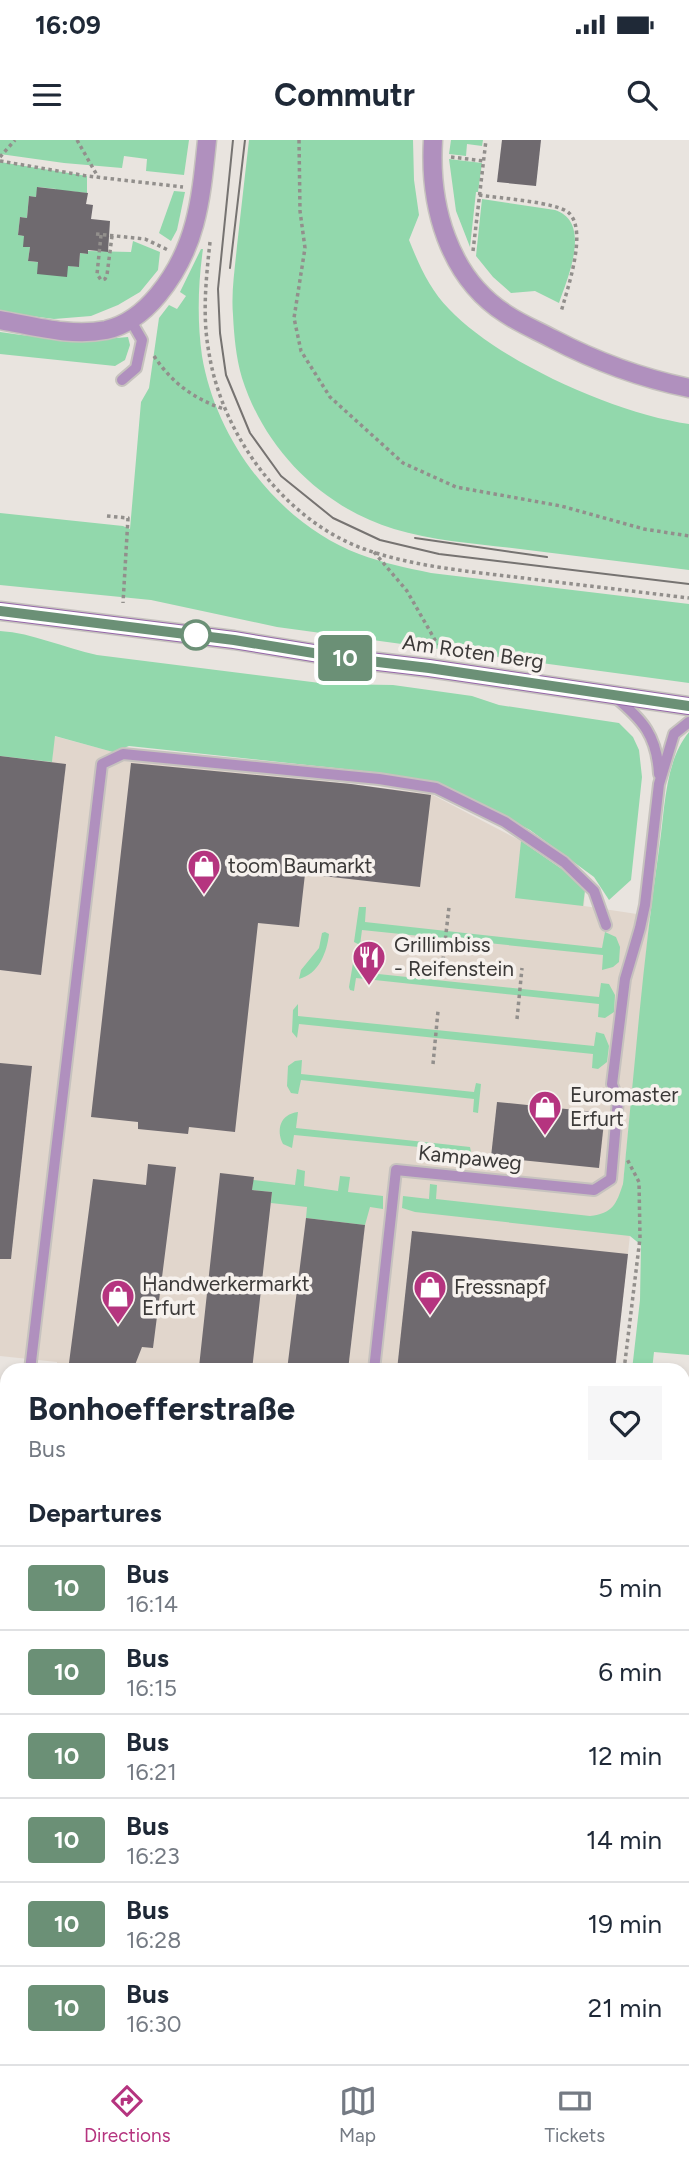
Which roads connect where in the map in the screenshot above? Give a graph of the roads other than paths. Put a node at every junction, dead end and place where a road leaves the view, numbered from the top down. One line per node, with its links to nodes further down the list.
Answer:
1 (207, 140): 4 (street)
2 (432, 147): 6 (street)
3 (0, 320): 4 (street)
4 (131, 321): 5 (lane)
5 (122, 380)
6 (689, 388)
7 (0, 611): 8 (main road, Am Roten Berg)
8 (613, 695): 9 (main road, Am Roten Berg); 11 (lane)
9 (689, 706)
10 (689, 722): 11 (lane)
11 (659, 784): 14 (lane, Kampaweg)
12 (606, 925): 13 (lane)
13 (31, 1363)
14 (375, 1363)

